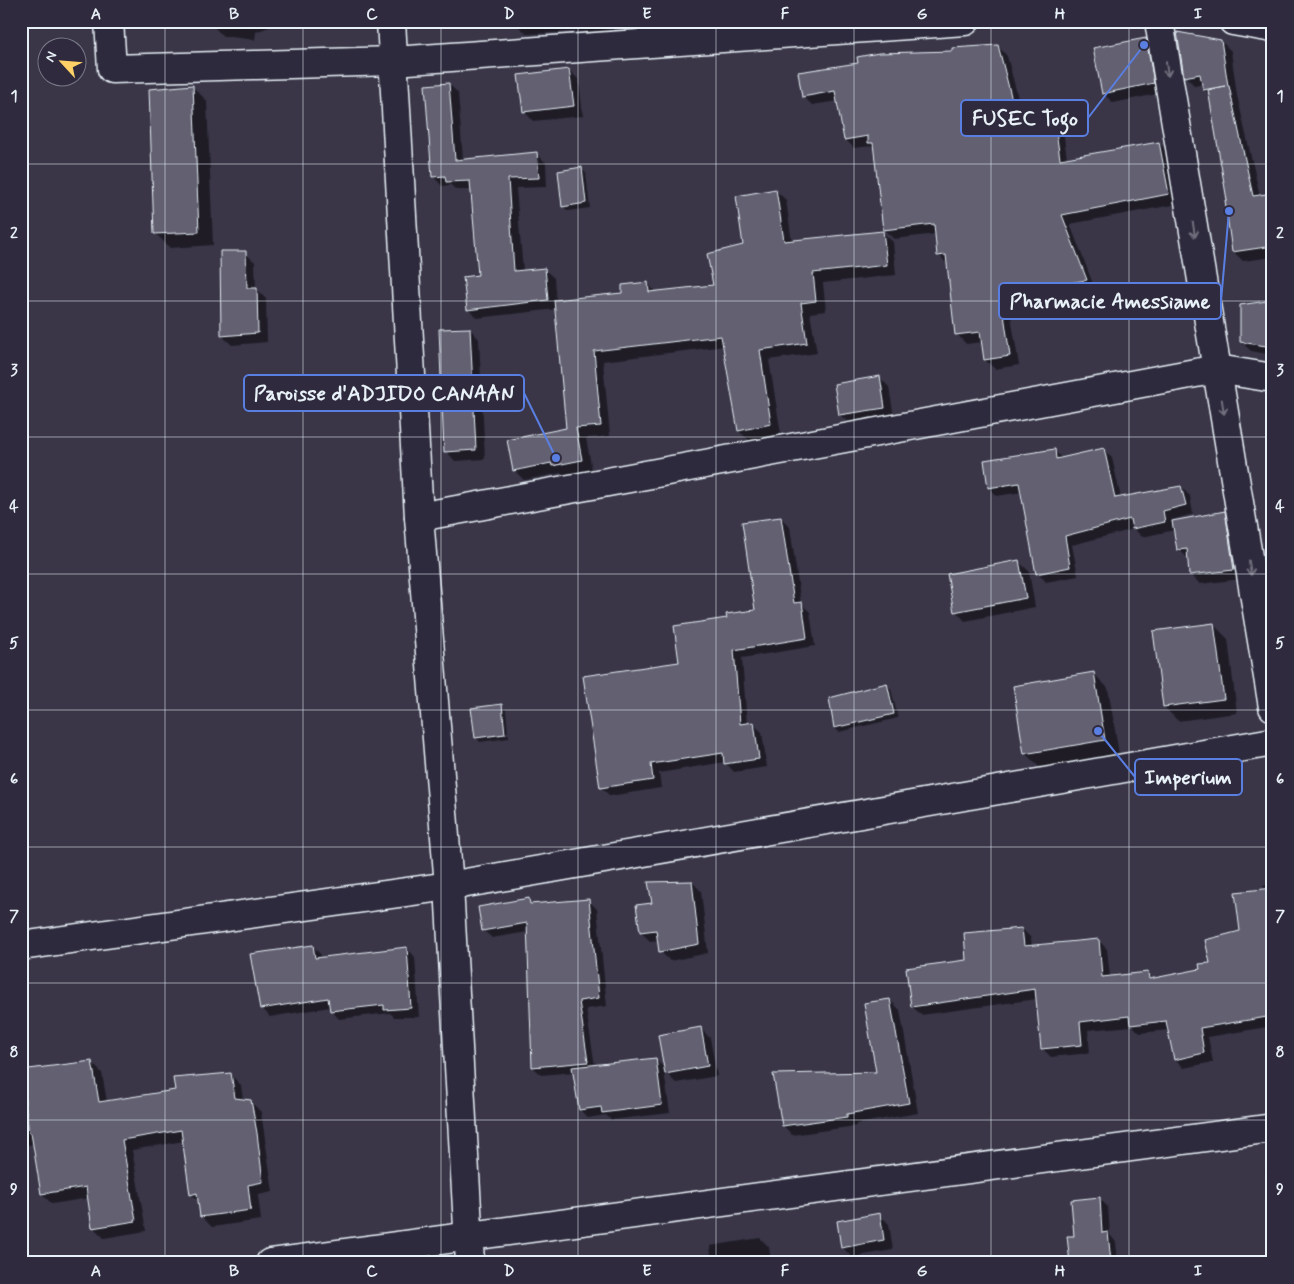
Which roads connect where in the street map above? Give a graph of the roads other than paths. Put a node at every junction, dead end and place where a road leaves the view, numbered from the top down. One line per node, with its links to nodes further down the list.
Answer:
1 (109, 21): 7 (street)
2 (391, 21): 7 (street)
3 (964, 21): 7 (street)
4 (1159, 21): 8 (street, one-way to 8)
5 (1233, 21): 6 (street)
6 (1273, 28)
7 (394, 61): 10 (street)
8 (1217, 369): 9 (street); 10 (street); 11 (street, one-way to 11)
9 (1273, 378)
10 (419, 517): 13 (street)
11 (1273, 707)
12 (1273, 742): 13 (street)
13 (449, 886): 14 (street); 16 (street)
14 (21, 946)
15 (1273, 1128): 16 (street)
16 (469, 1250): 17 (street)
17 (270, 1263)

